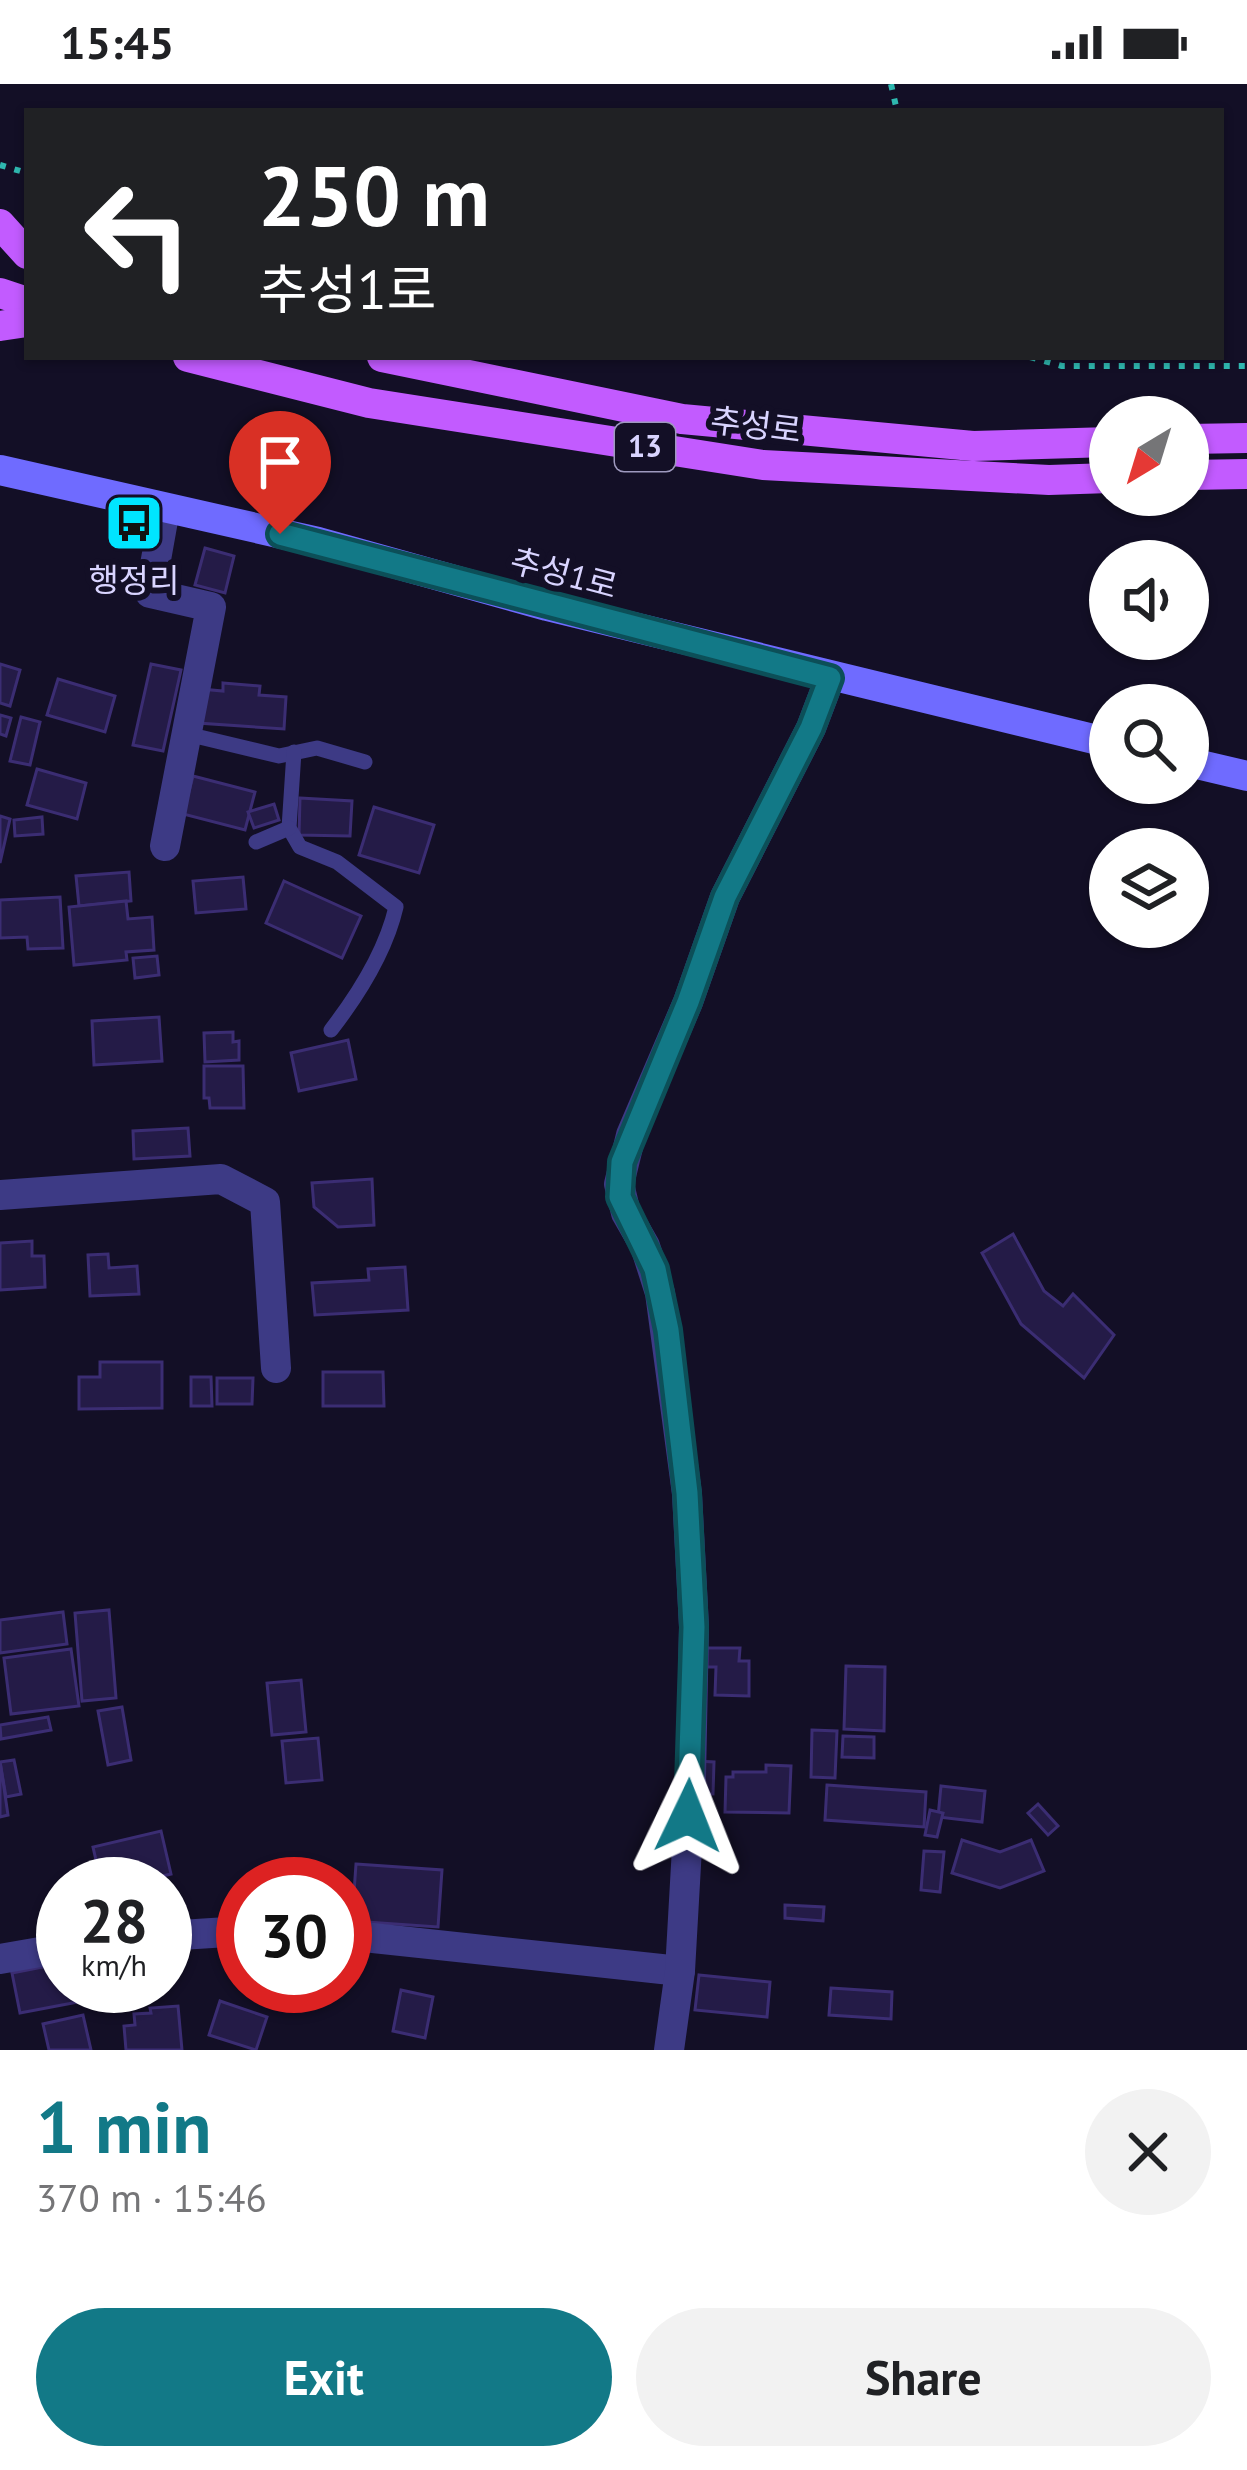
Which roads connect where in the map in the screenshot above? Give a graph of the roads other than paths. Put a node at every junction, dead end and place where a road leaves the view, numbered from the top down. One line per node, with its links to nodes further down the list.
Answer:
1 (0, 224): 2 (main road)
2 (24, 251)
3 (200, 360): 11 (main road, 추성로 / 13)
4 (397, 360): 7 (main road, 추성로 / 13)
5 (1247, 437): 6 (main road)
6 (1209, 439)
7 (1089, 443)
8 (0, 470): 12 (street, 추성1로)
9 (1247, 474): 10 (main road)
10 (1209, 475)
11 (1089, 479)
12 (165, 509): 13 (street, 추성1로); 14 (street)
13 (830, 678): 15 (street, 추성1로); 29 (street)
14 (187, 734): 16 (lane); 22 (street)
15 (1089, 738)
16 (294, 752): 17 (lane); 20 (lane)
17 (365, 762)
18 (1209, 767): 19 (street)
19 (1247, 776)
20 (290, 827): 21 (lane); 23 (lane)
21 (256, 842)
22 (165, 846)
23 (331, 1030)
24 (0, 1195): 25 (street)
25 (276, 1368)
26 (372, 1938): 29 (street)
27 (36, 1953): 28 (street)
28 (0, 1959)
29 (680, 1971): 30 (street)
30 (669, 2050)

